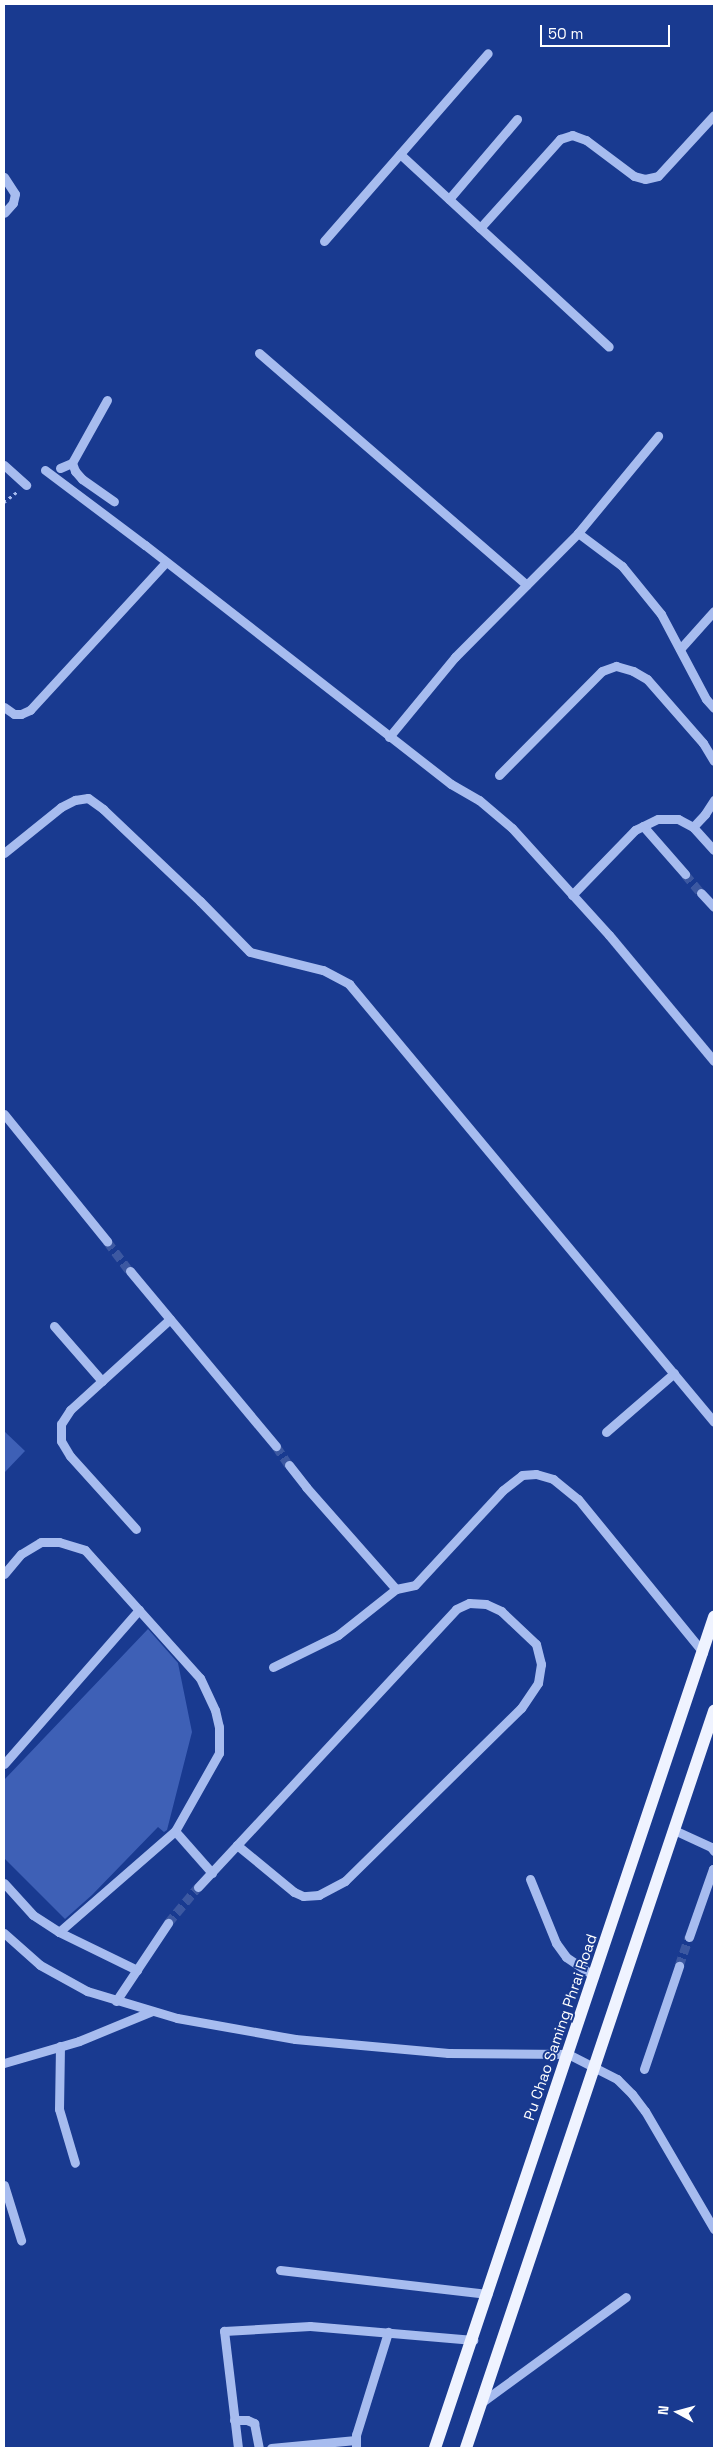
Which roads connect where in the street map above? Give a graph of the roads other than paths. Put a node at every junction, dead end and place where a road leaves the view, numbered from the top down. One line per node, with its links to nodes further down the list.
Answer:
1 (488, 53): 4 (street)
2 (714, 115): 8 (street)
3 (517, 119): 6 (street)
4 (400, 154): 6 (street); 9 (street)
5 (4, 177): 7 (street)
6 (449, 199): 8 (street)
7 (4, 212)
8 (480, 228): 10 (street)
9 (324, 241)
10 (609, 347)
11 (259, 352): 20 (street)
12 (107, 400): 14 (street)
13 (658, 436): 18 (street)
14 (72, 463): 17 (street); 19 (street)
15 (4, 465): 16 (street)
16 (26, 484)
17 (114, 501)
18 (578, 533): 20 (street); 22 (street)
19 (166, 562): 23 (street); 25 (street)
20 (527, 585): 25 (street)
21 (714, 611): 22 (street)
22 (680, 650): 24 (street)
23 (4, 707)
24 (714, 708)
25 (389, 736): 35 (street)
26 (714, 760): 27 (street)
27 (499, 775)
28 (714, 800): 30 (street)
29 (643, 826): 30 (street); 33 (street); 35 (street)
30 (693, 827): 31 (street)
31 (714, 850)
32 (4, 853): 43 (street)
33 (684, 874)
34 (701, 893): 36 (street)
35 (572, 894): 37 (street)
36 (714, 907)
37 (714, 1061)
38 (4, 1114): 39 (street)
39 (107, 1241)
40 (130, 1271): 41 (street)
41 (170, 1319): 44 (street); 47 (street)
42 (54, 1326): 44 (street)
43 (674, 1373): 45 (street); 46 (street)
44 (102, 1381): 49 (street)
45 (714, 1422)
46 (606, 1432)
47 (276, 1446)
48 (289, 1466): 51 (street)
49 (136, 1529)
50 (4, 1574): 52 (street)
51 (396, 1589): 54 (street); 55 (street)
52 (139, 1610): 57 (street); 58 (street)
53 (714, 1617): 54 (main road, Pu Chao Saming Phrai Road)
54 (703, 1652): 73 (main road, Pu Chao Saming Phrai Road)
55 (273, 1667)
56 (714, 1711): 59 (main road)
57 (4, 1764)
58 (175, 1830): 63 (street); 68 (street)
59 (674, 1830): 61 (street); 79 (main road)
60 (237, 1845): 60 (street); 63 (street)
61 (714, 1851)
62 (714, 1868): 70 (street)
63 (212, 1872): 66 (street)
64 (530, 1879): 73 (street)
65 (4, 1883): 68 (street)
66 (198, 1887)
67 (168, 1923): 72 (street)
68 (59, 1932): 72 (street)
69 (4, 1933): 74 (street)
70 (689, 1937)
71 (679, 1966): 80 (street)
72 (137, 1970): 74 (street)
73 (594, 1976): 77 (main road, Pu Chao Saming Phrai Road)
74 (116, 2001): 75 (street)
75 (152, 2011): 76 (street); 77 (street)
76 (60, 2046): 78 (street); 81 (street)
77 (568, 2054): 79 (street); 86 (main road, Pu Chao Saming Phrai Road)
78 (6, 2059)
79 (593, 2067): 83 (street); 90 (main road)
80 (644, 2068)
81 (76, 2163)
82 (4, 2184): 84 (street)
83 (714, 2229)
84 (21, 2240)
85 (280, 2270): 86 (street)
86 (488, 2294): 89 (main road, Pu Chao Saming Phrai Road)
87 (626, 2297): 90 (street)
88 (388, 2332): 89 (street); 91 (street); 92 (street)
89 (472, 2340): 96 (main road, Pu Chao Saming Phrai Road)
90 (481, 2402): 97 (main road)
91 (234, 2420): 93 (street); 94 (street)
92 (356, 2444): 95 (street)
93 (238, 2448)
94 (259, 2448)
95 (270, 2448)
96 (435, 2448)
97 (466, 2448)

